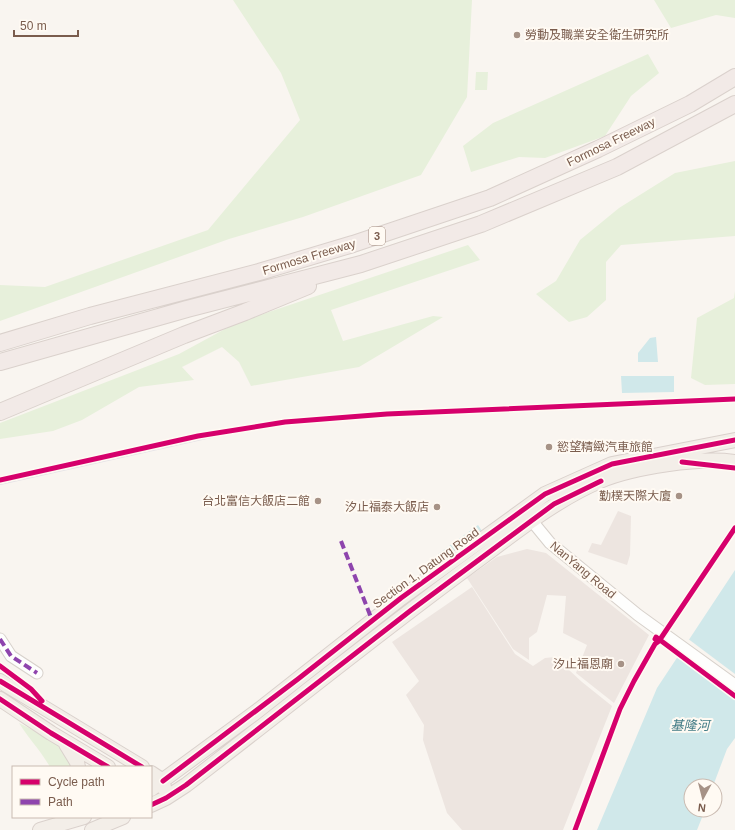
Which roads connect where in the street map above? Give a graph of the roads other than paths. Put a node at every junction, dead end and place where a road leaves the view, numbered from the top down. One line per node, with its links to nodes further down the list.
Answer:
1 (735, 77): 4 (highway, Formosa Freeway / 3)
2 (735, 104): 3 (highway, Formosa Freeway / 3)
3 (361, 264): 5 (highway, Formosa Freeway / 3); 6 (highway)
4 (0, 343)
5 (0, 362)
6 (0, 412)
7 (735, 440): 9 (main road, Section 1, Datung Road)
8 (735, 462): 10 (main road, Section 1, Datung Road)
9 (522, 510): 10 (street, NanYang Road); 21 (main road, Section 1, Datung Road)
10 (532, 522): 14 (street, NanYang Road); 24 (main road, Section 1, Datung Road)
11 (0, 639): 12 (street)
12 (37, 673)
13 (0, 681): 19 (main road)
14 (735, 685)
15 (0, 699): 16 (main road)
16 (64, 740): 17 (main road); 18 (main road)
17 (78, 766)
18 (106, 766)
19 (140, 766)
20 (152, 774): 21 (main road)
21 (163, 781): 22 (main road, Section 1, Datung Road); 24 (main road)
22 (152, 788)
23 (152, 792): 24 (main road)
24 (166, 798): 25 (main road, Section 1, Datung Road)
25 (152, 805)
26 (53, 818): 29 (main road)
27 (81, 818): 30 (main road)
28 (121, 818): 31 (main road)
29 (35, 830)
30 (40, 830)
31 (93, 830)

